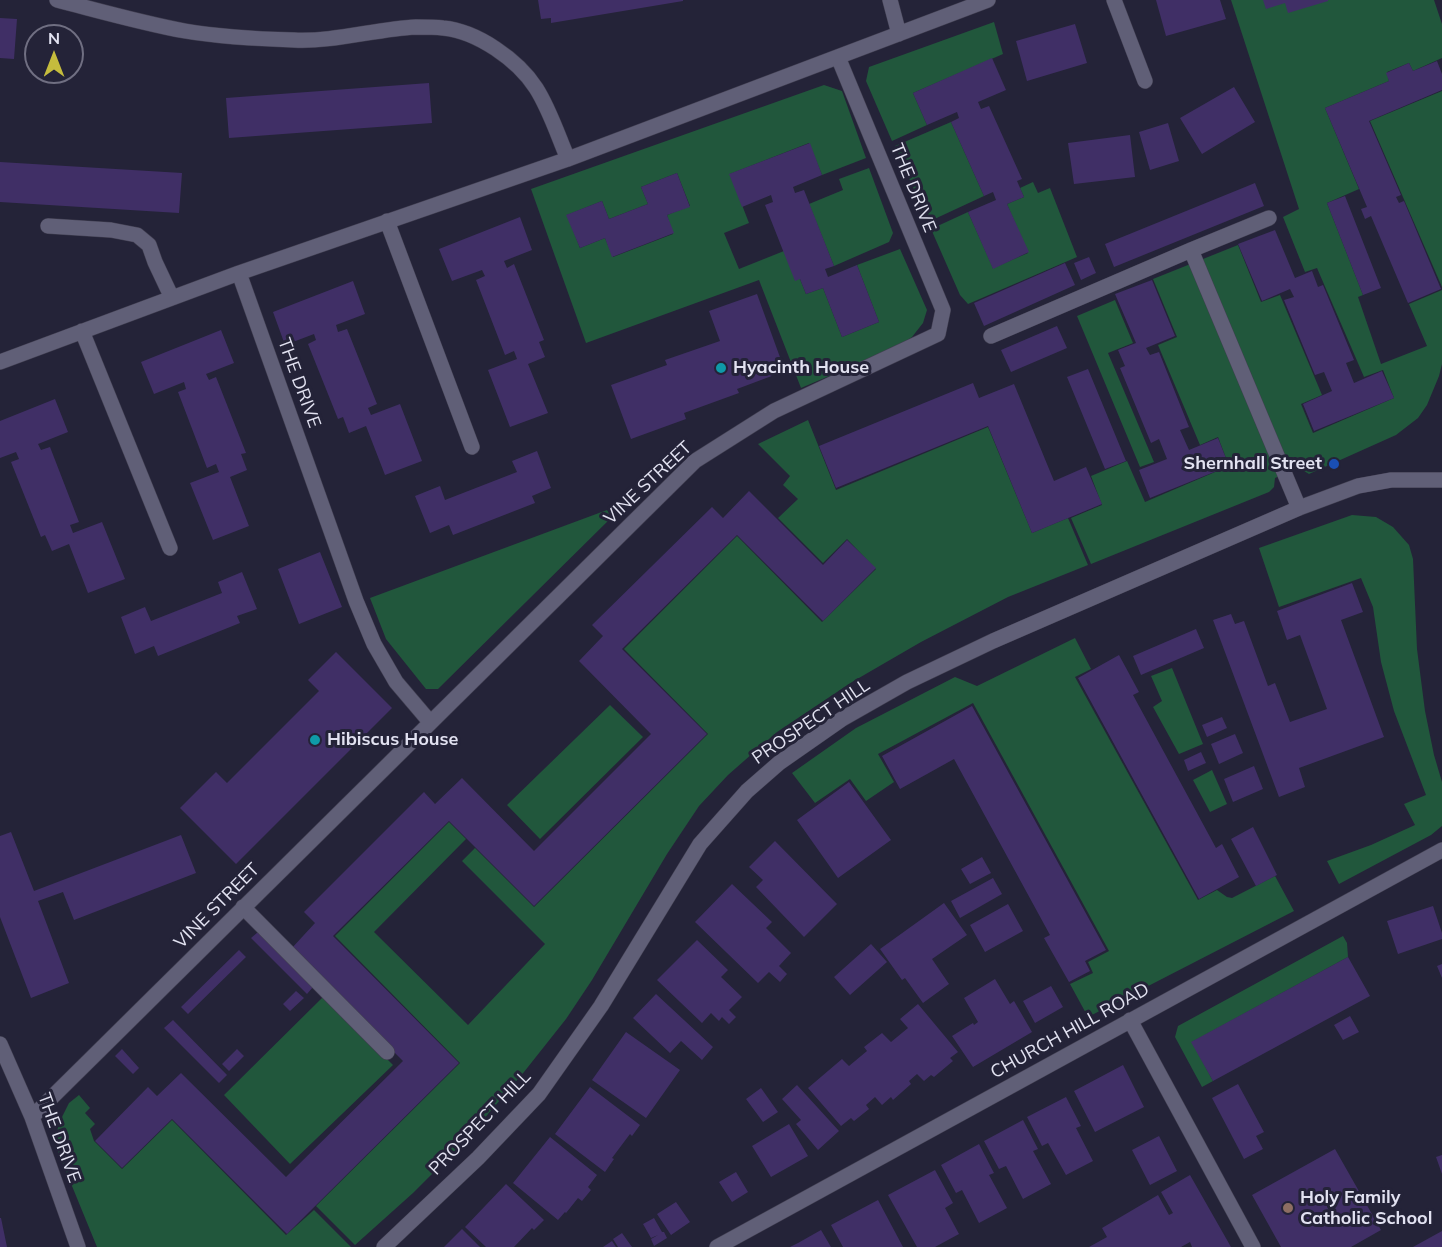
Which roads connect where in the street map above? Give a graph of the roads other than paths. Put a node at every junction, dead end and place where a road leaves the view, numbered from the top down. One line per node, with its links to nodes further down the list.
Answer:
1 (57, 0): 8 (street)
2 (890, 0): 5 (street)
3 (988, 0): 5 (street)
4 (1114, 0): 7 (street)
5 (899, 34): 6 (street)
6 (838, 57): 8 (street); 16 (street, THE DRIVE)
7 (1145, 81)
8 (568, 159): 10 (street)
9 (1269, 218): 12 (street)
10 (387, 221): 13 (street); 19 (street)
11 (48, 226): 14 (street)
12 (1191, 250): 17 (street); 21 (street)
13 (239, 273): 14 (street); 23 (street, THE DRIVE)
14 (172, 298): 15 (street)
15 (82, 331): 18 (street); 22 (street)
16 (938, 334): 23 (street, VINE STREET)
17 (991, 336)
18 (0, 362)
19 (472, 447)
20 (1442, 480): 21 (street, PROSPECT HILL)
21 (1299, 508): 31 (street, PROSPECT HILL)
22 (170, 548)
23 (430, 722): 25 (street, VINE STREET)
24 (1442, 850): 26 (street, CHURCH HILL ROAD)
25 (243, 907): 28 (street); 29 (street, VINE STREET)
26 (1130, 1020): 32 (street, CHURCH HILL ROAD); 33 (street)
27 (0, 1044): 29 (street, THE DRIVE)
28 (387, 1052)
29 (32, 1117): 30 (street, THE DRIVE)
30 (78, 1247)
31 (384, 1247)
32 (717, 1247)
33 (1253, 1247)

